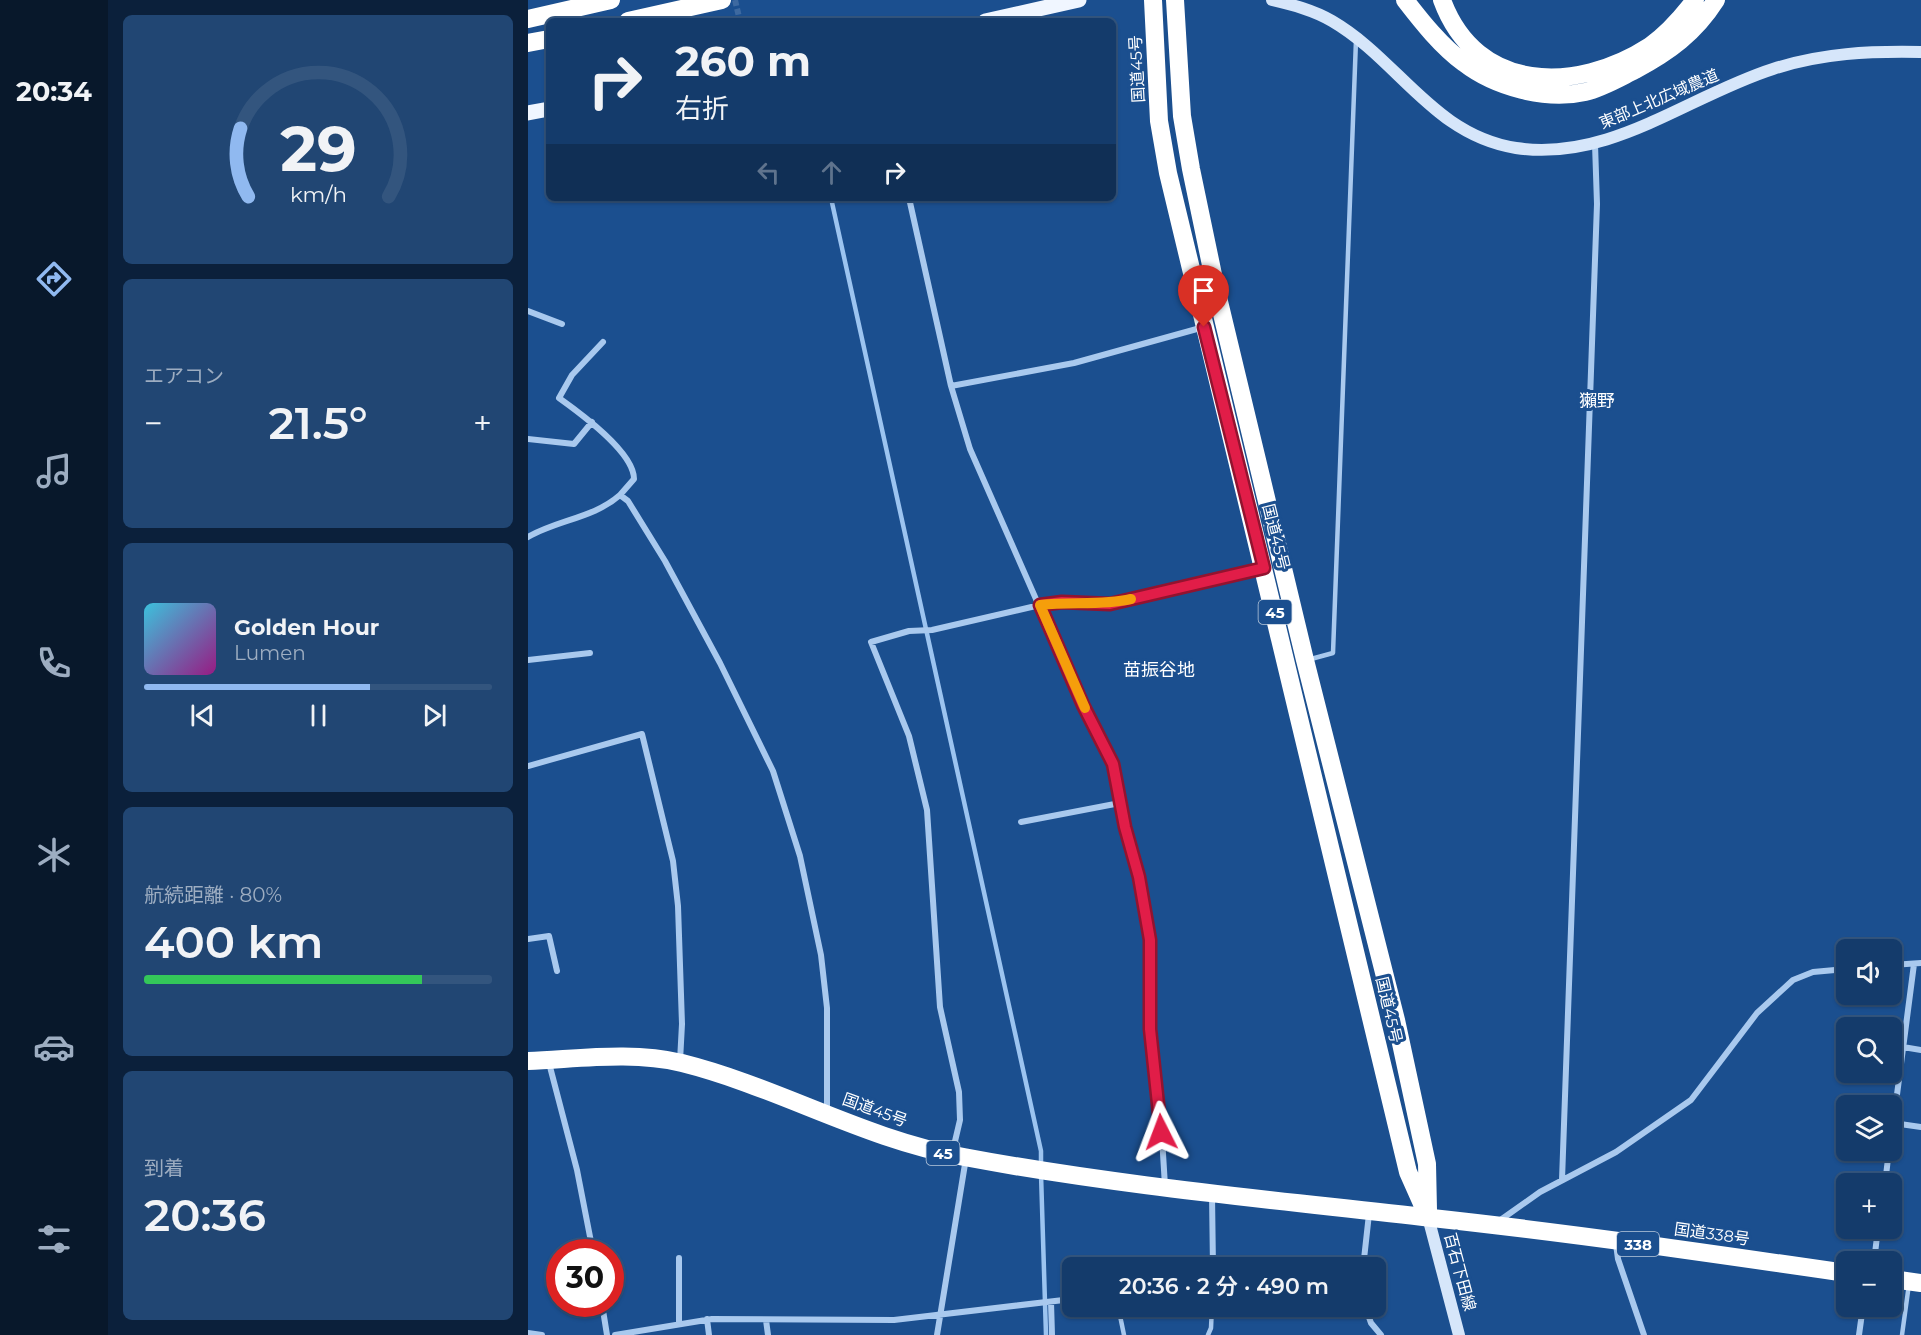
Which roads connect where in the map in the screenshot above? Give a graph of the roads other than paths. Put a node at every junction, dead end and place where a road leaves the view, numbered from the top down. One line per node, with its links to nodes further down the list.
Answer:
1 (611, 0): 13 (highway)
2 (722, 0): 11 (highway)
3 (1079, 0): 12 (main road)
4 (1153, 0): 24 (highway, 国道45号 / 45)
5 (1175, 0): 35 (highway, 国道45号 / 45)
6 (1272, 0): 14 (street, 東部上北広域農道)
7 (1405, 0): 10 (highway)
8 (1442, 0): 9 (highway)
9 (1695, 0)
10 (1716, 0)
11 (641, 18)
12 (998, 18)
13 (528, 19)
14 (1356, 38): 20 (street, 東部上北広域農道); 35 (lane)
15 (546, 40): 16 (highway)
16 (528, 43)
17 (1921, 52): 20 (street, 東部上北広域農道)
18 (546, 110): 19 (main road)
19 (528, 113)
20 (1595, 144): 54 (street)
21 (910, 201): 26 (street)
22 (528, 311): 23 (street)
23 (562, 324)
24 (1204, 327): 26 (street); 31 (highway, 国道45号 / 45)
25 (603, 342): 27 (street)
26 (951, 386): 32 (street)
27 (592, 422): 28 (street); 29 (street)
28 (528, 439)
29 (620, 495): 30 (street); 50 (street)
30 (528, 537)
31 (1264, 568): 32 (street); 58 (highway, 国道45号 / 45)
32 (1040, 605): 37 (street); 53 (street)
33 (590, 653): 34 (street)
34 (528, 660)
35 (1305, 660): 58 (highway, 国道45号 / 45)
36 (528, 766): 48 (street)
37 (1120, 803): 38 (street); 55 (street)
38 (1021, 822)
39 (528, 939): 43 (street)
40 (1918, 963): 41 (street); 44 (street)
41 (1902, 964)
42 (1836, 970): 54 (street)
43 (557, 971)
44 (1903, 1047): 45 (street); 49 (street)
45 (1921, 1050)
46 (528, 1061): 47 (highway, 国道45号 / 45)
47 (548, 1061): 48 (highway, 国道45号 / 45); 60 (street)
48 (680, 1063): 50 (highway, 国道45号 / 45)
49 (1897, 1095)
50 (826, 1113): 53 (highway, 国道45号 / 45)
51 (1902, 1124): 52 (street)
52 (1921, 1127)
53 (959, 1157): 55 (highway, 国道45号 / 45); 69 (street)
54 (1562, 1180): 59 (street)
55 (1165, 1186): 56 (highway, 国道45号 / 45)
56 (1212, 1192): 57 (highway, 国道45号 / 45); 62 (street)
57 (1369, 1211): 58 (highway, 国道45号 / 45); 63 (street)
58 (1428, 1217): 59 (highway, 国道338号 / 338); 89 (street, 百石下田線)
59 (1494, 1225): 61 (highway, 国道338号 / 338)
60 (590, 1239)
61 (1616, 1241): 65 (highway, 国道338号 / 338); 90 (street)
62 (1213, 1257)
63 (1364, 1257)
64 (679, 1258): 77 (street)
65 (1836, 1272)
66 (1907, 1281): 92 (lane)
67 (1062, 1300): 68 (street)
68 (1051, 1302): 69 (street); 85 (street)
69 (940, 1314): 76 (street); 84 (street)
70 (604, 1317): 80 (street)
71 (1120, 1317): 86 (lane)
72 (1212, 1317): 87 (lane)
73 (1369, 1317): 88 (street)
74 (1861, 1317): 91 (street)
75 (707, 1319): 76 (street); 77 (street); 82 (street)
76 (766, 1320): 83 (street)
77 (679, 1323): 81 (street)
78 (528, 1333): 79 (street)
79 (542, 1335)
80 (607, 1335)
81 (615, 1335)
82 (709, 1335)
83 (768, 1335)
84 (937, 1335)
85 (1053, 1335)
86 (1124, 1335)
87 (1208, 1335)
88 (1381, 1335)
89 (1459, 1335)
90 (1644, 1335)
91 (1859, 1335)
92 (1902, 1335)

